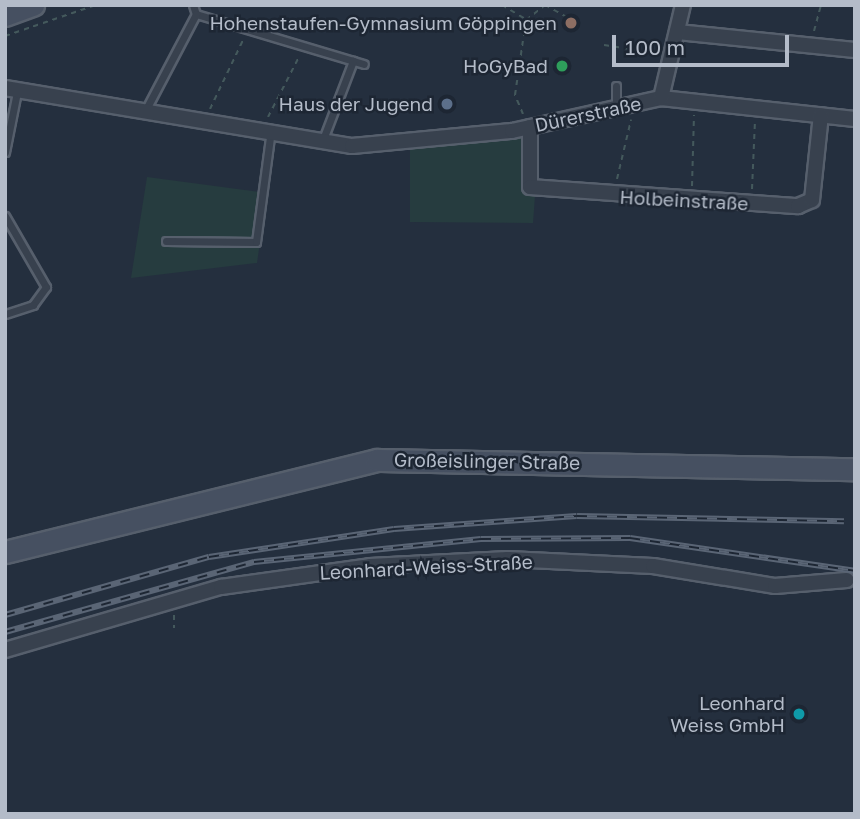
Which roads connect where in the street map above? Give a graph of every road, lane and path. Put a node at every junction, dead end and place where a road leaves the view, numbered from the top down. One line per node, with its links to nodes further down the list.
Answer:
1 (33, 5): 9 (main road)
2 (96, 5): 14 (path)
3 (193, 5): 8 (lane)
4 (502, 5): 10 (path)
5 (545, 5): 10 (path); 11 (path)
6 (682, 5): 13 (street)
7 (821, 5): 17 (path)
8 (196, 14): 12 (lane); 29 (lane)
9 (5, 15)
10 (526, 20): 33 (path)
11 (576, 22)
12 (248, 29): 16 (lane); 32 (path)
13 (677, 32): 17 (street); 19 (street)
14 (5, 36)
15 (604, 45): 19 (path)
16 (304, 46): 20 (lane); 34 (path)
17 (811, 46): 18 (street)
18 (855, 50)
19 (671, 55): 24 (street)
20 (353, 61): 21 (lane); 35 (lane)
21 (363, 64)
22 (616, 86): 28 (lane)
23 (11, 90): 29 (street, Dürerstraße); 36 (lane)
24 (661, 98): 25 (street, Dürerstraße); 26 (street, Dürerstraße)
25 (694, 102): 27 (street, Dürerstraße); 38 (path)
26 (634, 104): 28 (street, Dürerstraße); 37 (path)
27 (755, 107): 30 (street, Dürerstraße); 39 (path)
28 (616, 108): 33 (street, Dürerstraße)
29 (143, 115): 32 (street, Dürerstraße)
30 (821, 115): 31 (street, Dürerstraße); 39 (street, Holbeinstraße)
31 (855, 119)
32 (202, 126): 34 (street, Dürerstraße)
33 (530, 127): 35 (street, Dürerstraße); 37 (street, Holbeinstraße)
34 (265, 136): 35 (street, Dürerstraße); 41 (lane)
35 (321, 144)
36 (5, 152)
37 (619, 198): 38 (street, Holbeinstraße)
38 (691, 201): 39 (street, Holbeinstraße)
39 (752, 204)
40 (5, 216): 42 (lane)
41 (166, 241)
42 (5, 314)
43 (855, 469): 44 (main road, Großeislinger Straße)
44 (5, 552)
45 (851, 581): 46 (street, Leonhard-Weiss-Straße)
46 (5, 650)

